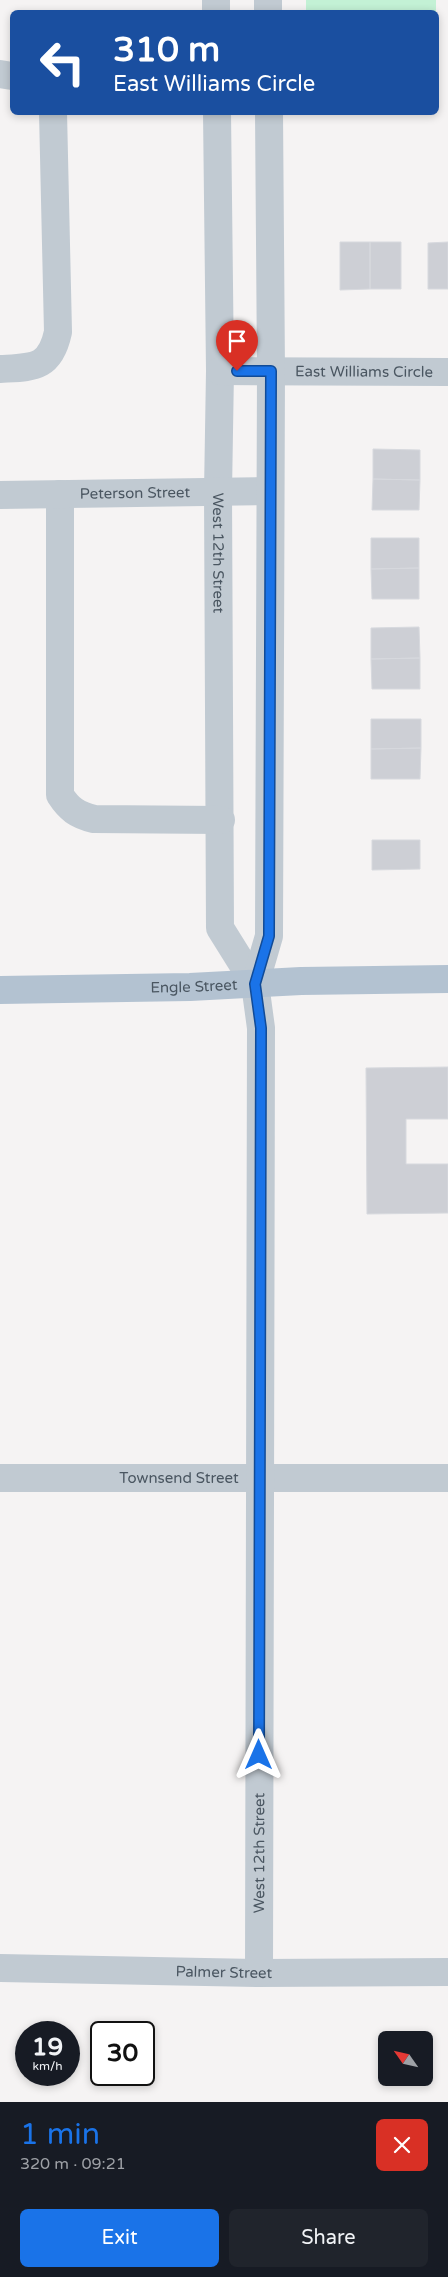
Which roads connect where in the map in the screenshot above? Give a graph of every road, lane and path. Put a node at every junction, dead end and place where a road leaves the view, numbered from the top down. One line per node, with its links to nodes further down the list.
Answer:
1 (53, 115): 4 (street)
2 (217, 115): 5 (street, West 12th Street)
3 (269, 115): 6 (street, West 12th Street)
4 (0, 369)
5 (220, 371): 6 (street, East Williams Circle); 9 (street, West 12th Street)
6 (271, 371): 7 (street, East Williams Circle); 8 (street, West 12th Street)
7 (448, 372)
8 (270, 491): 9 (street, Peterson Street); 14 (street, West 12th Street)
9 (218, 492): 10 (street, Peterson Street); 12 (street, West 12th Street)
10 (60, 494): 11 (street, Peterson Street); 12 (street)
11 (0, 495)
12 (221, 820): 14 (street, West 12th Street)
13 (448, 979): 14 (main road, Engle Street)
14 (255, 984): 15 (main road, Engle Street); 17 (street, West 12th Street)
15 (0, 990)
16 (0, 1478): 17 (street, Townsend Street)
17 (259, 1478): 18 (street, Townsend Street); 21 (street, West 12th Street)
18 (448, 1478)
19 (0, 1968): 21 (street, Palmer Street)
20 (448, 1972): 21 (street, Palmer Street)
21 (259, 1973)

